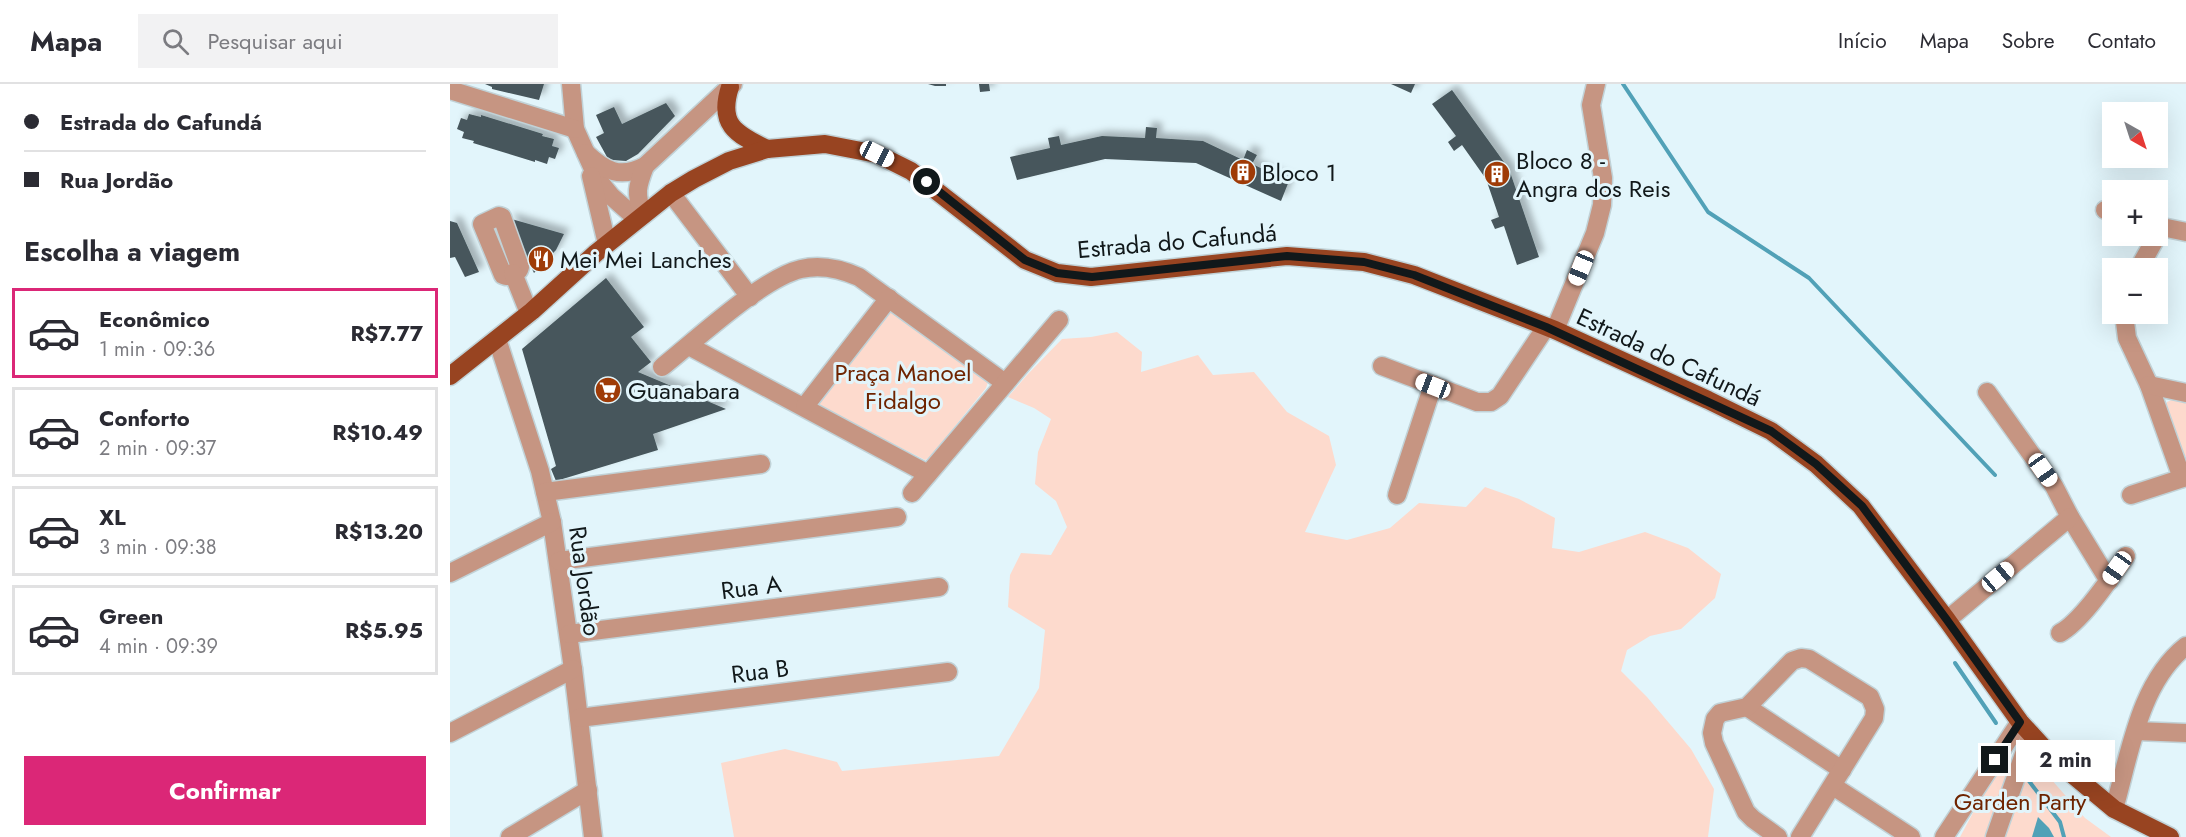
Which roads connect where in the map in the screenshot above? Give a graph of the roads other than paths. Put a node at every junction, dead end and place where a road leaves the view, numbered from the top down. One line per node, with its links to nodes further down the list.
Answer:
1 (571, 84): 5 (street)
2 (1596, 84): 20 (street)
3 (731, 85): 6 (main road); 8 (street)
4 (450, 90): 5 (street)
5 (575, 129): 7 (street)
6 (767, 149): 9 (main road, Estrada do Cafundá); 20 (main road, Estrada do Cafundá)
7 (586, 153): 8 (street); 10 (street); 13 (street)
8 (645, 166): 10 (street)
9 (671, 194): 10 (main road, Estrada do Cafundá); 15 (street)
10 (640, 217): 13 (main road, Estrada do Cafundá)
11 (2168, 229): 12 (street)
12 (2186, 232)
13 (607, 244): 17 (main road, Estrada do Cafundá)
14 (513, 273): 17 (street)
15 (750, 297): 16 (street); 22 (street)
16 (889, 298): 26 (street); 31 (street)
17 (529, 313): 21 (main road, Estrada do Cafundá)
18 (1059, 320): 26 (street)
19 (2125, 324): 27 (street)
20 (1550, 328): 28 (street); 47 (main road, Estrada do Cafundá)
21 (497, 339): 25 (main road, Estrada do Cafundá); 35 (street, Rua Jordão)
22 (689, 346): 24 (street); 31 (street)
23 (1382, 366): 28 (street)
24 (662, 367)
25 (450, 376)
26 (1005, 383): 33 (street)
27 (2149, 385): 30 (street); 34 (street)
28 (1433, 386): 37 (street)
29 (1987, 392): 40 (street)
30 (2186, 393)
31 (805, 406): 33 (street)
32 (761, 464): 35 (street)
33 (928, 474): 36 (street)
34 (2184, 478): 38 (street)
35 (545, 492): 41 (street, Rua Jordão)
36 (912, 492)
37 (1397, 495)
38 (2131, 495)
39 (897, 517): 43 (street)
40 (2070, 517): 45 (street); 47 (street)
41 (552, 522): 43 (street, Rua Jordão); 44 (street)
42 (2126, 556): 45 (street)
43 (559, 561): 49 (street, Rua Jordão)
44 (450, 573)
45 (2109, 580): 48 (street)
46 (939, 587): 49 (street, Rua A)
47 (1947, 620): 55 (main road, Estrada do Cafundá)
48 (2060, 633)
49 (568, 634): 51 (street, Rua Jordão)
50 (2186, 646): 56 (street)
51 (573, 669): 54 (street, Rua Jordão); 58 (street)
52 (948, 672): 54 (street, Rua B)
53 (1747, 707): 59 (street); 59 (street); 65 (street)
54 (579, 718): 60 (street, Rua Jordão)
55 (2026, 728): 61 (main road, Estrada do Cafundá); 68 (street); 69 (street)
56 (2136, 731): 57 (street); 61 (street)
57 (2186, 732)
58 (450, 733)
59 (1837, 778): 66 (street); 67 (street)
60 (588, 790): 63 (street); 64 (street, Rua Jordão)
61 (2114, 809): 62 (main road, Estrada do Cafundá)
62 (2163, 836)
63 (510, 837)
64 (592, 837)
65 (1778, 837)
66 (1800, 837)
67 (1911, 837)
68 (1944, 837)
69 (1995, 837)

